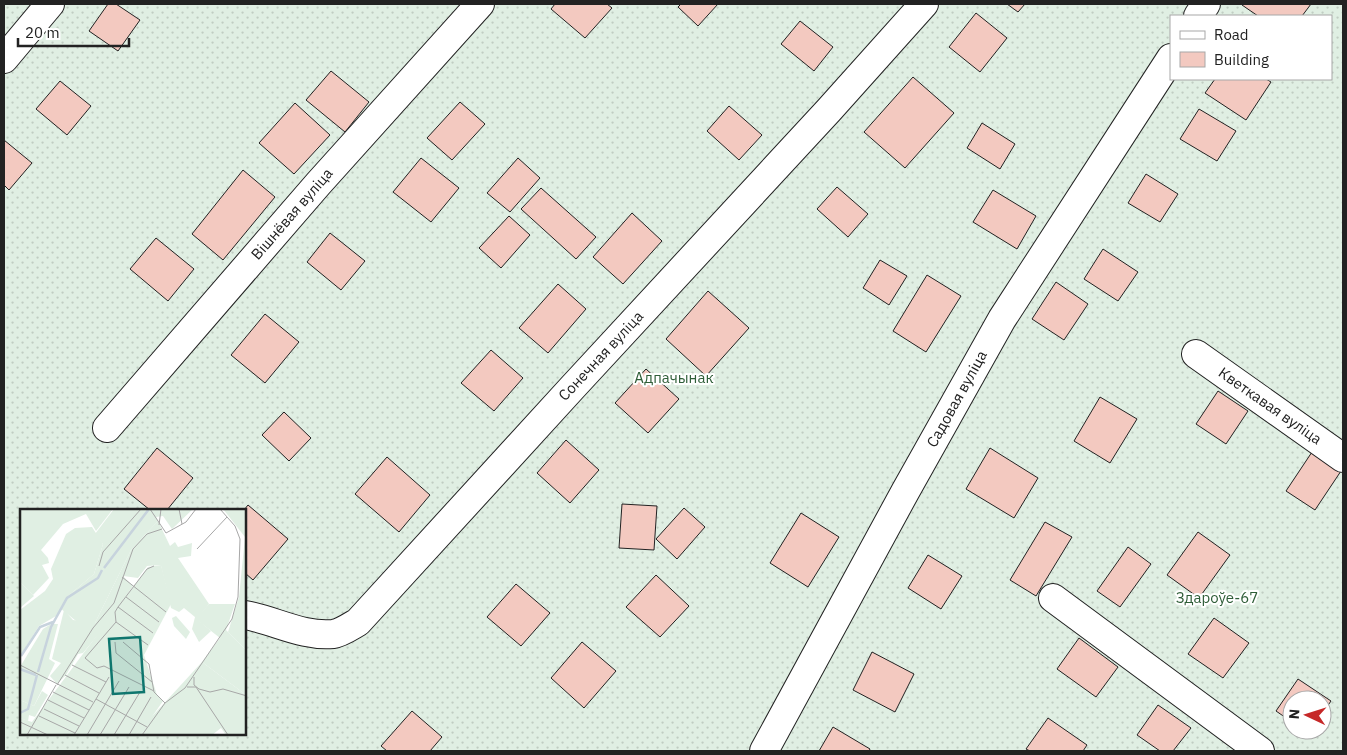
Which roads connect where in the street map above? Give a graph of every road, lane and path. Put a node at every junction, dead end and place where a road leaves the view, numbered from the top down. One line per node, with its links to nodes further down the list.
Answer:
1 (50, 4): 6 (street)
2 (480, 4): 9 (street, Вішнёвая вуліца)
3 (924, 4): 12 (street, Сонечная вуліца)
4 (1206, 4): 5 (street)
5 (1199, 15)
6 (4, 59)
7 (1170, 60): 13 (street, Садовая вуліца)
8 (1196, 354): 10 (street, Кветкавая вуліца)
9 (107, 428)
10 (1343, 458)
11 (1053, 598): 14 (street)
12 (246, 615)
13 (764, 751)
14 (1260, 751)

